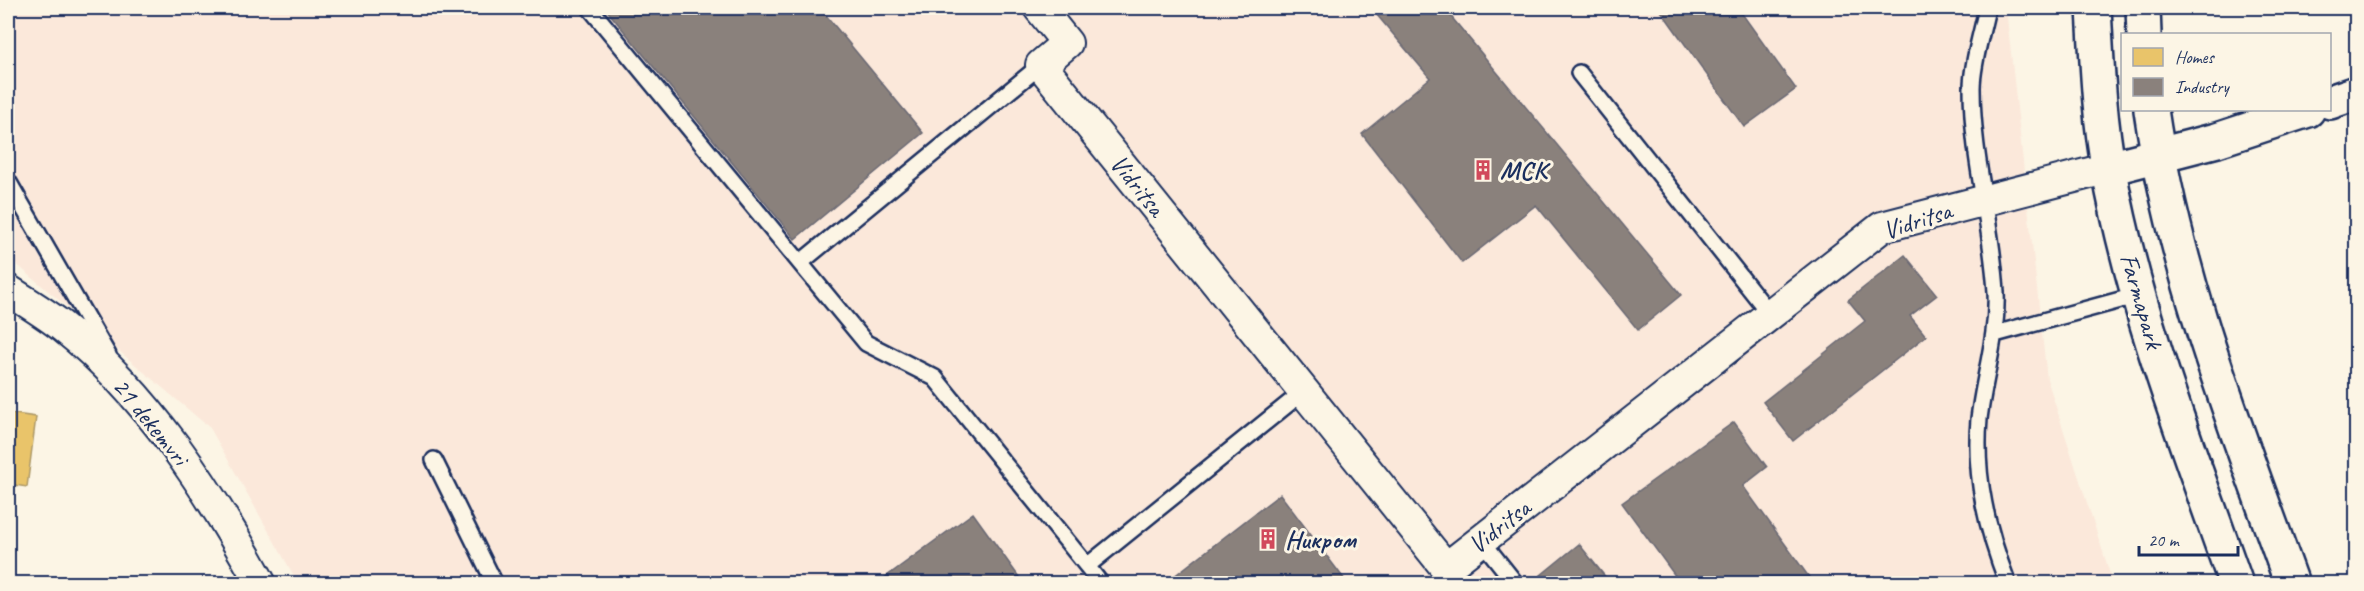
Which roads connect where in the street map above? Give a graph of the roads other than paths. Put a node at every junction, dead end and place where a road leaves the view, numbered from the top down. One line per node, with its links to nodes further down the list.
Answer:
1 (590, 8): 17 (lane)
2 (1039, 8): 7 (street)
3 (1987, 8): 16 (lane)
4 (2094, 8): 14 (main road, Farmapark)
5 (2143, 8): 6 (main road)
6 (2144, 33)
7 (1041, 65): 17 (lane); 23 (street, Vidritsa)
8 (1579, 73): 20 (lane)
9 (2356, 93): 10 (main road)
10 (2331, 102)
11 (2151, 111): 13 (main road, Farmapark)
12 (2305, 111): 13 (main road)
13 (2158, 156): 14 (main road); 33 (main road, Farmapark)
14 (2109, 168): 16 (street, Vidritsa); 19 (main road, Farmapark)
15 (8, 181): 22 (lane)
16 (1984, 199): 20 (street, Vidritsa); 21 (lane)
17 (800, 263): 26 (lane)
18 (8, 290): 22 (street, 21 dekemvri)
19 (2139, 295): 21 (lane); 32 (main road, Farmapark)
20 (1770, 314): 25 (street, Vidritsa)
21 (1995, 334): 31 (lane)
22 (126, 386): 27 (street, 21 dekemvri)
23 (1304, 391): 25 (street, Vidritsa); 26 (lane)
24 (434, 460): 28 (lane)
25 (1481, 540): 30 (lane)
26 (1088, 566): 29 (lane)
27 (261, 584)
28 (495, 584)
29 (1101, 584)
30 (1516, 584)
31 (2008, 584)
32 (2236, 584)
33 (2292, 584)

